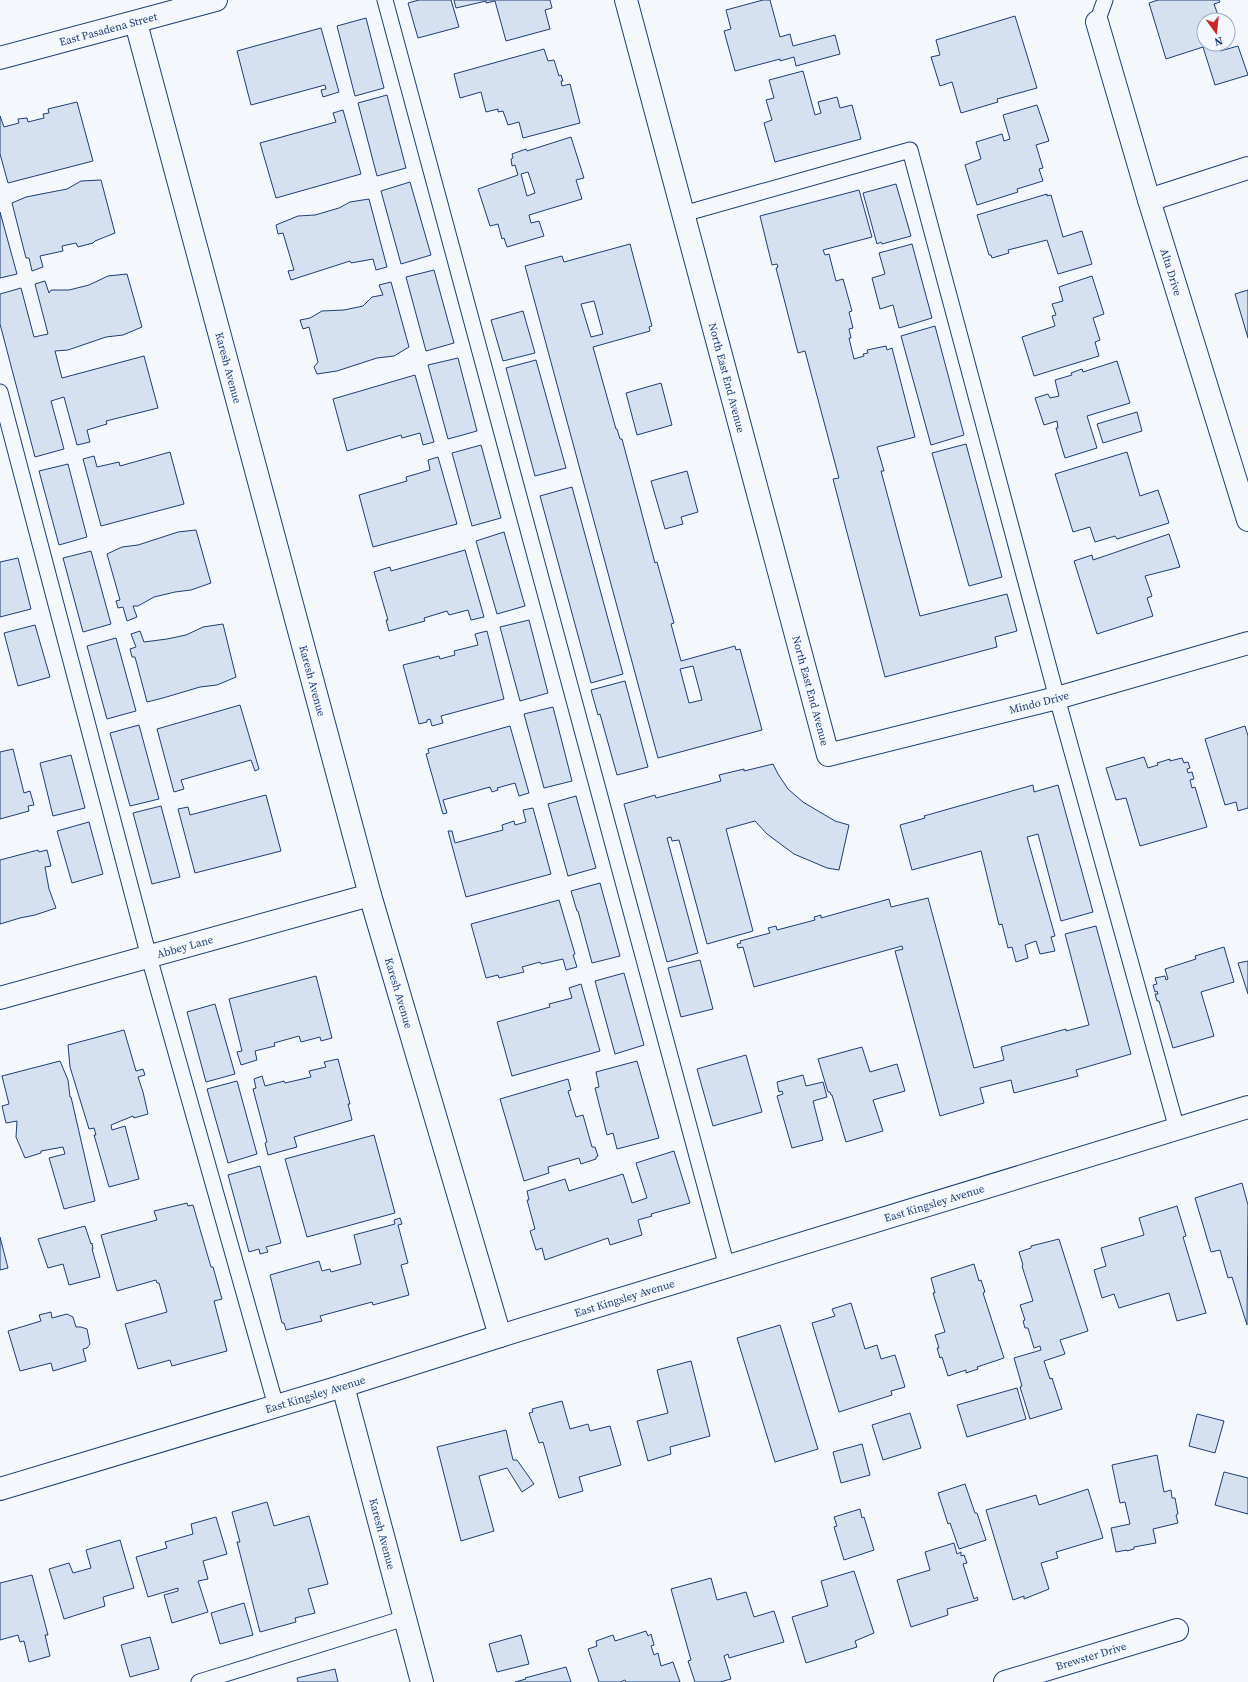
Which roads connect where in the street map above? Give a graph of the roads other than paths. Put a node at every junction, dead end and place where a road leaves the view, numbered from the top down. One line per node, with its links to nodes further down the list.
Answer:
1 (216, 0): 6 (street, East Pasadena Street)
2 (385, 0): 21 (lane)
3 (626, 0): 10 (street, North East End Avenue)
4 (1105, 0): 5 (lane)
5 (1097, 22): 9 (street, Alta Drive)
6 (136, 23): 7 (street, East Pasadena Street); 16 (street, Karesh Avenue)
7 (0, 58)
8 (1248, 168): 9 (street)
9 (1148, 200): 12 (street, Alta Drive)
10 (683, 214): 14 (lane); 15 (street, North East End Avenue)
11 (0, 392): 17 (lane)
12 (1248, 520)
13 (1248, 643): 14 (street, Mindo Drive)
14 (1056, 698): 15 (street, Mindo Drive); 20 (lane)
15 (828, 755)
16 (370, 895): 17 (street, Abbey Lane); 22 (street, Karesh Avenue)
17 (149, 956): 18 (street, Abbey Lane); 24 (lane)
18 (0, 998)
19 (1248, 1107): 20 (street, East Kingsley Avenue)
20 (1177, 1129): 21 (street, East Kingsley Avenue)
21 (727, 1267): 22 (street, East Kingsley Avenue)
22 (500, 1336): 23 (street, East Kingsley Avenue)
23 (343, 1386): 24 (street, East Kingsley Avenue); 26 (street, Karesh Avenue)
24 (276, 1406): 25 (street, East Kingsley Avenue)
25 (0, 1489)
26 (405, 1618): 28 (lane); 29 (street, Karesh Avenue)
27 (1177, 1630): 30 (street, Brewster Drive)
28 (199, 1682)
29 (422, 1682)
30 (1005, 1682)

